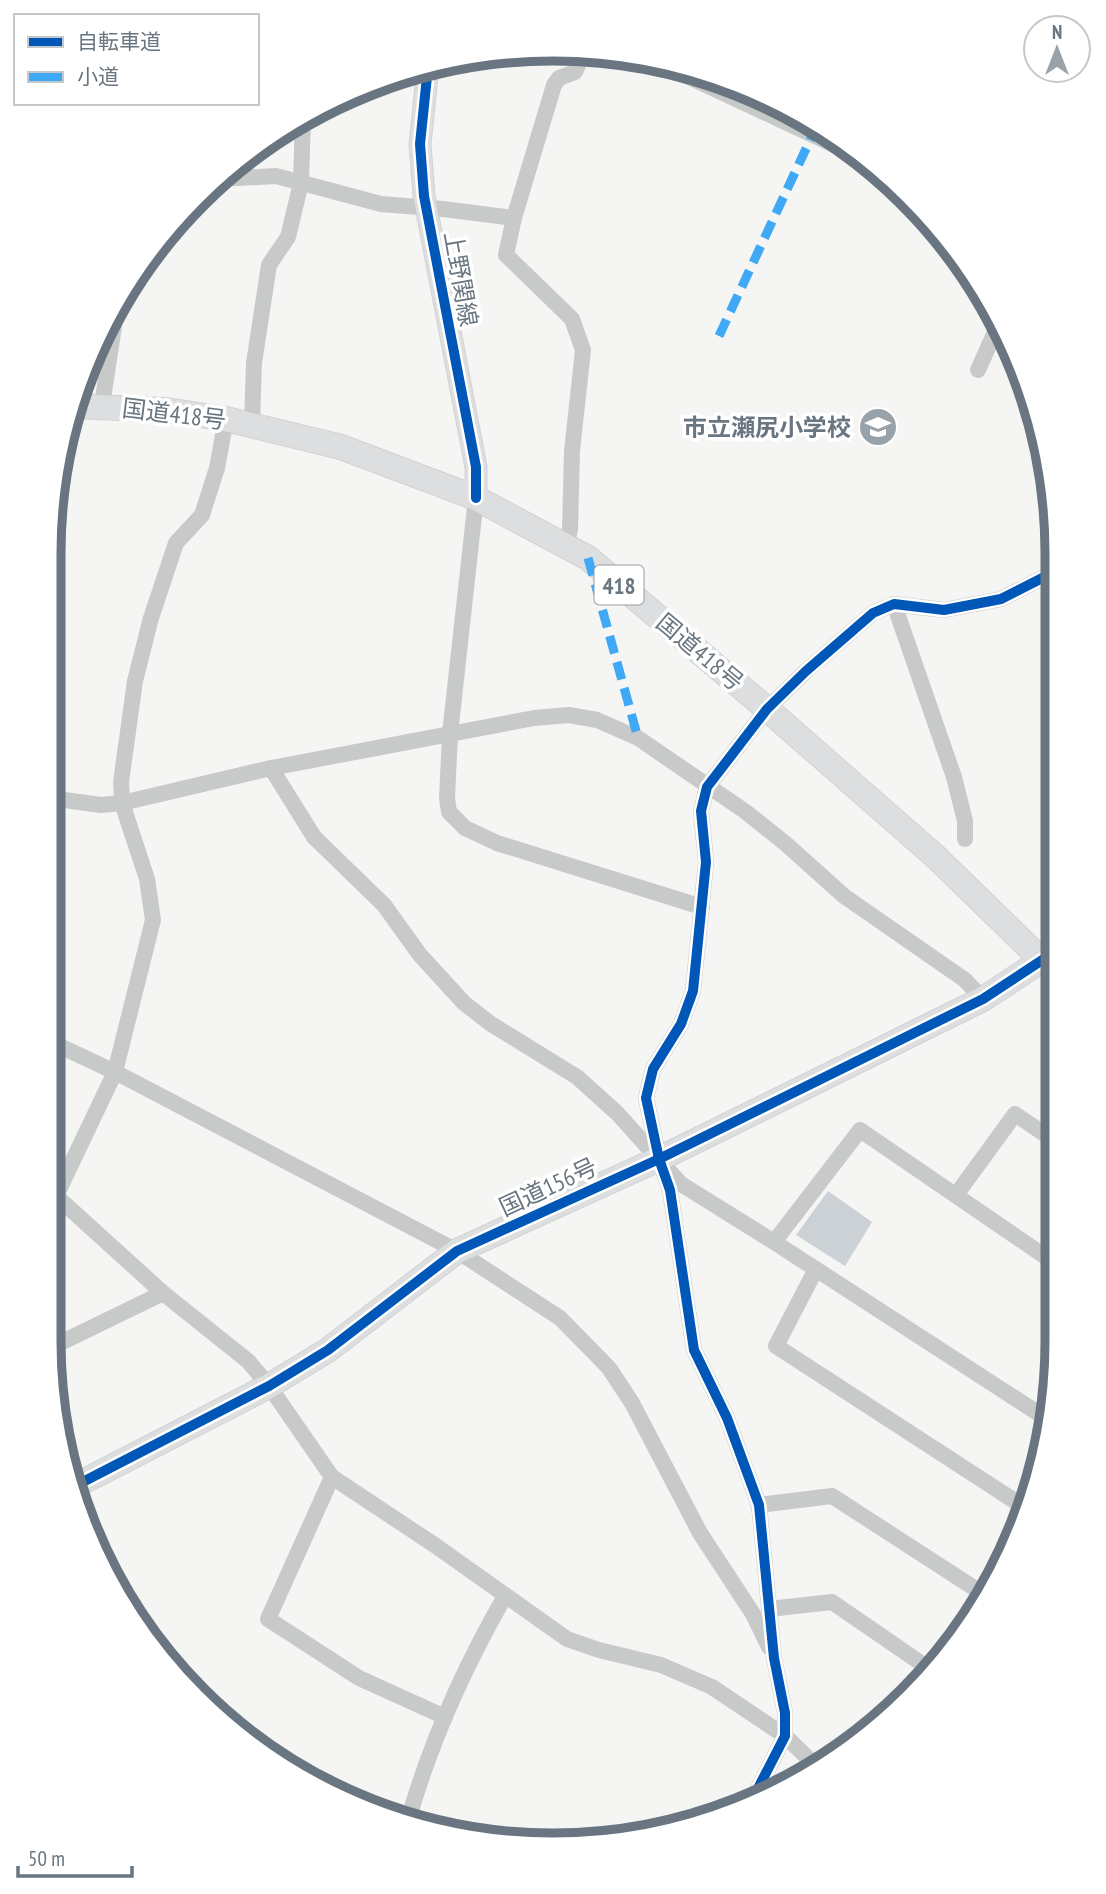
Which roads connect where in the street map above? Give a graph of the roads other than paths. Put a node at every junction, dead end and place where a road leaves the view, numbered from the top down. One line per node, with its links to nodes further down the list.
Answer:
1 (580, 62): 9 (street)
2 (427, 78): 8 (main road, 上野関線)
3 (709, 86): 5 (street)
4 (303, 130): 7 (street)
5 (809, 133)
6 (235, 178): 7 (street)
7 (301, 183): 8 (street); 16 (street)
8 (426, 209): 9 (street); 17 (main road, 上野関線)
9 (514, 218): 18 (street)
10 (113, 334): 13 (street)
11 (994, 335): 12 (street)
12 (978, 370)
13 (102, 405): 14 (highway, 国道418号 / 418); 15 (highway, 国道418号 / 418)
14 (84, 406)
15 (226, 419): 16 (highway, 国道418号 / 418); 26 (street)
16 (252, 424): 17 (highway, 国道418号 / 418)
17 (476, 498): 18 (highway, 国道418号 / 418); 22 (street)
18 (566, 546): 21 (highway, 国道418号 / 418)
19 (1045, 577): 20 (street)
20 (894, 604): 21 (street); 27 (street)
21 (767, 709): 24 (street); 29 (highway, 国道418号 / 418)
22 (450, 734): 23 (street); 24 (street); 28 (street)
23 (271, 768): 26 (street); 35 (street)
24 (707, 787): 28 (street); 31 (street)
25 (61, 800): 26 (street)
26 (122, 803): 33 (street)
27 (965, 839)
28 (702, 907): 35 (street)
29 (1045, 957)
30 (1045, 965): 31 (highway, 国道156号)
31 (983, 999): 35 (highway, 国道156号)
32 (61, 1047): 33 (street)
33 (116, 1072): 36 (street); 40 (street)
34 (1045, 1134): 37 (street)
35 (659, 1159): 39 (street); 40 (highway, 国道156号); 50 (street)
36 (61, 1179)
37 (956, 1195): 39 (street); 41 (street)
38 (61, 1202): 43 (street)
39 (774, 1242): 42 (street)
40 (457, 1251): 45 (highway, 国道156号); 54 (street)
41 (1045, 1256)
42 (816, 1269): 46 (street); 49 (street)
43 (163, 1293): 44 (street); 45 (street)
44 (61, 1343)
45 (269, 1386): 47 (street); 48 (highway, 国道156号)
46 (1039, 1414)
47 (332, 1477): 52 (street); 56 (street)
48 (82, 1482)
49 (1017, 1503)
50 (759, 1505): 51 (street); 53 (street)
51 (977, 1590)
52 (505, 1596): 56 (street); 57 (street)
53 (769, 1609): 54 (street); 55 (street)
54 (774, 1658): 57 (street)
55 (923, 1665)
56 (446, 1717): 60 (street)
57 (785, 1737): 58 (street); 59 (street)
58 (810, 1760)
59 (759, 1787)
60 (411, 1812)

